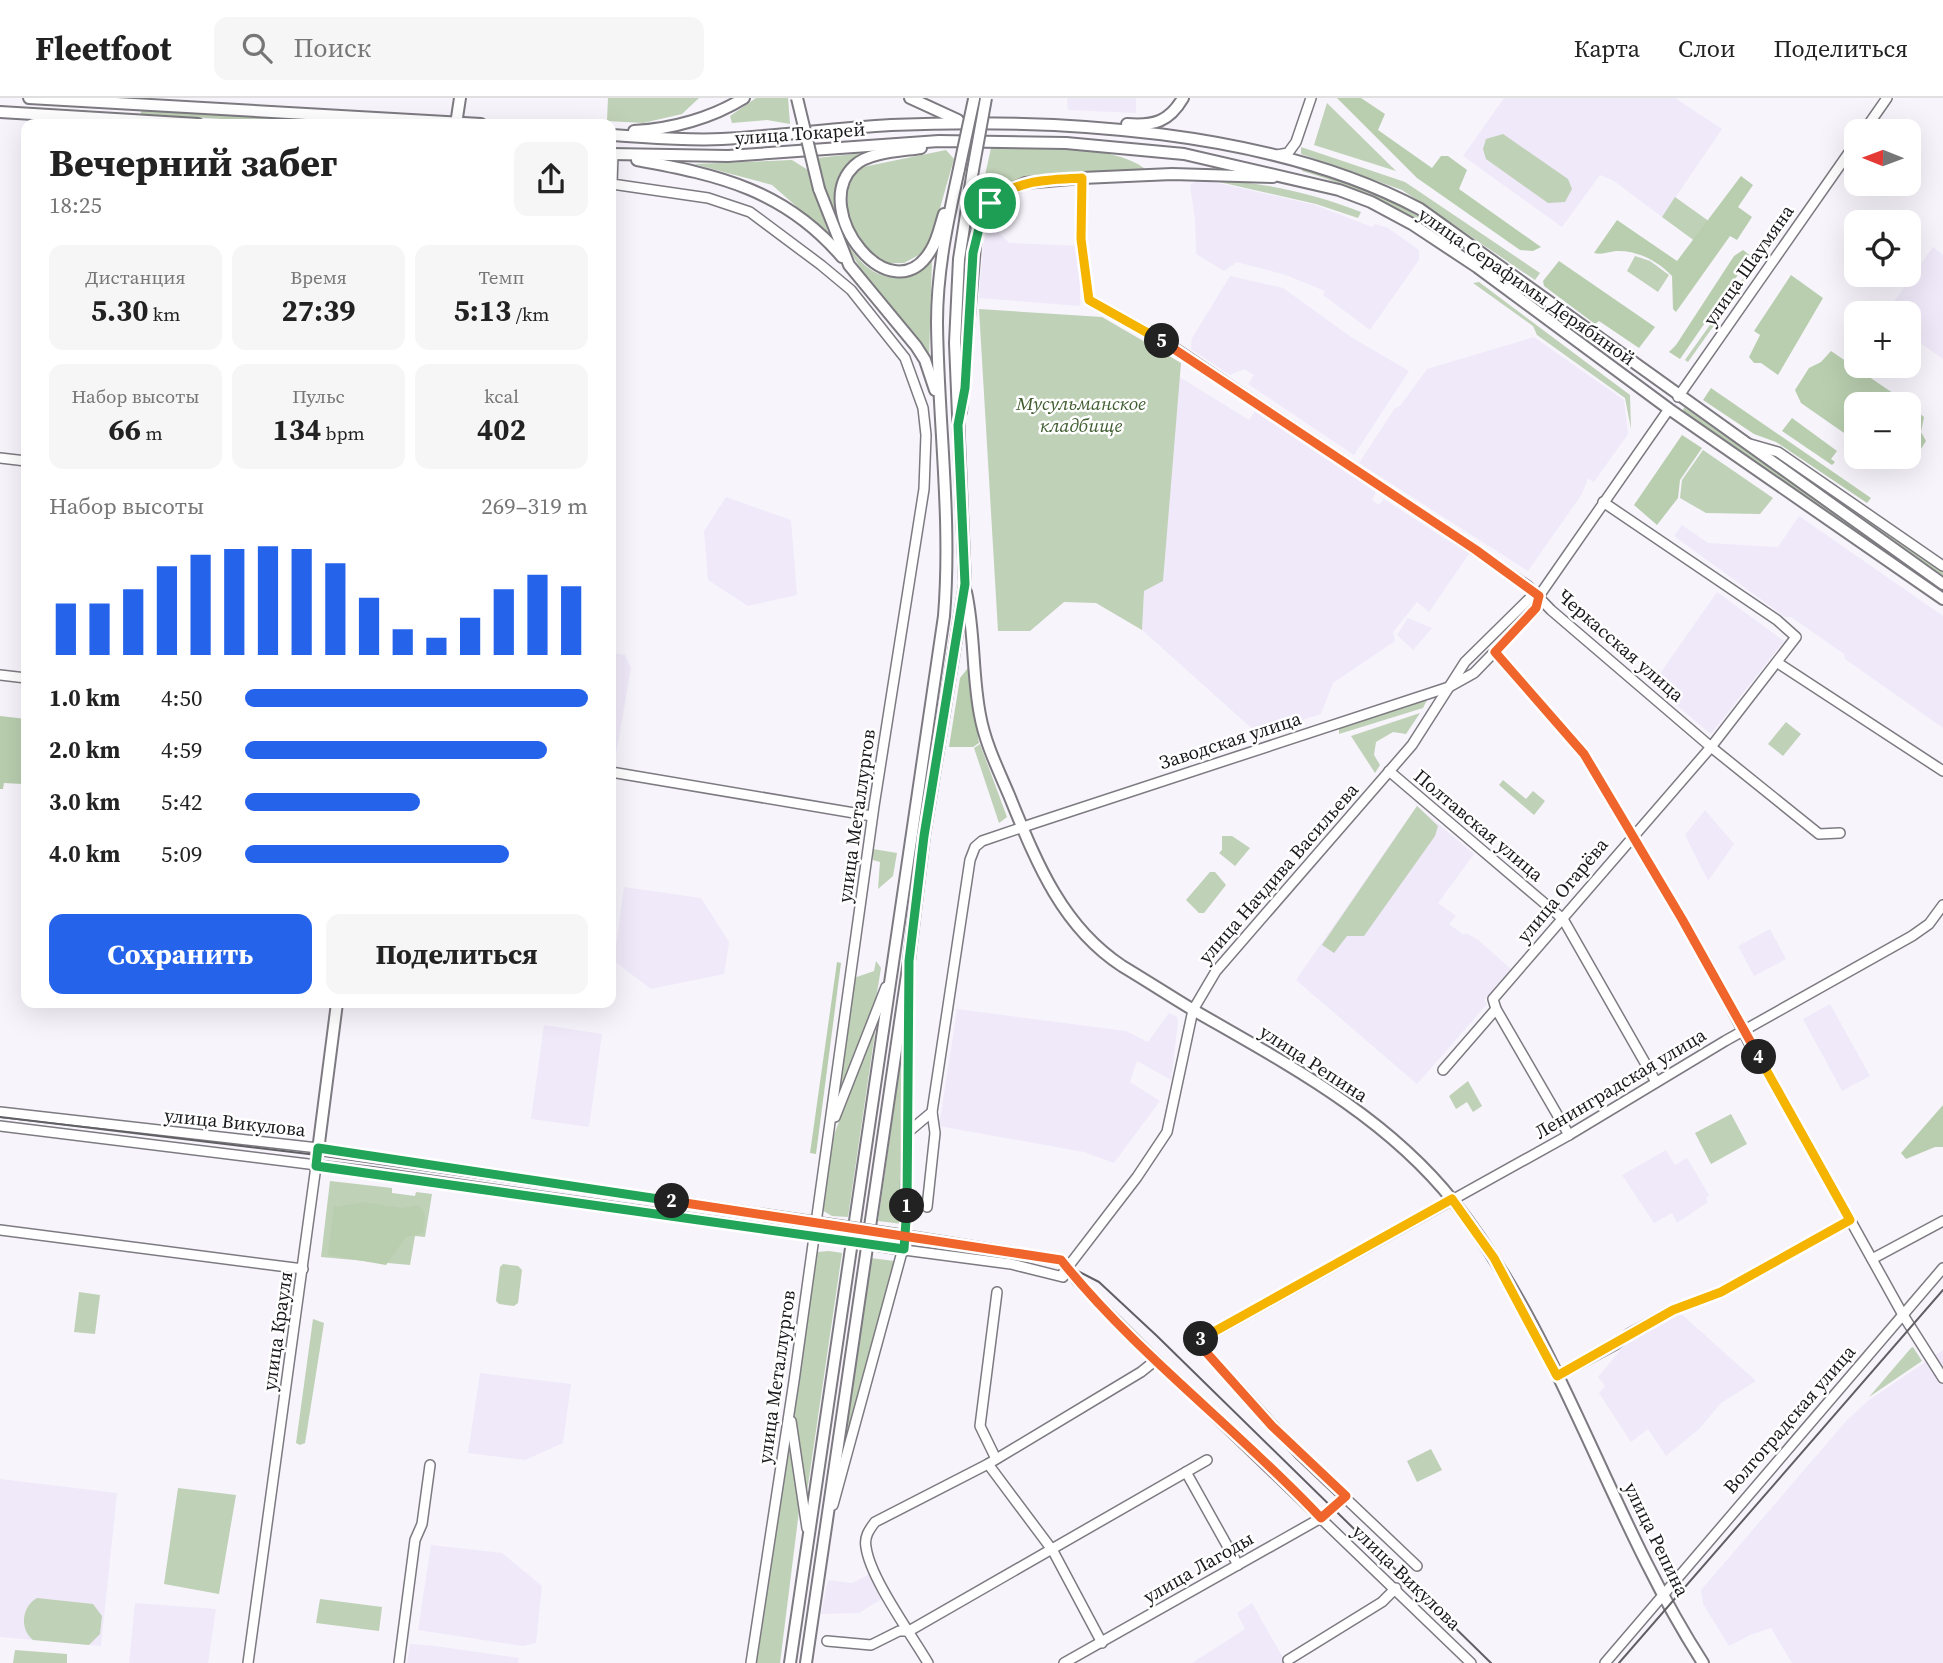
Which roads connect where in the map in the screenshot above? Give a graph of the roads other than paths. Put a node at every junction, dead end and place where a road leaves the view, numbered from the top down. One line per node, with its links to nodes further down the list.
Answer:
1 (29, 98): 11 (main road)
2 (460, 98): 15 (main road)
3 (744, 98): 20 (main road)
4 (797, 98): 35 (main road, bridge)
5 (910, 98): 17 (main road)
6 (986, 98): 39 (main road, bridge)
7 (1182, 98): 19 (main road)
8 (1311, 98): 24 (street)
9 (1887, 98): 16 (street)
10 (974, 99): 31 (main road, bridge)
11 (130, 102): 14 (main road)
12 (0, 112): 13 (main road)
13 (90, 119)
14 (394, 119)
15 (457, 119)
16 (1872, 119)
17 (967, 123): 18 (main road, улица Токарей); 21 (main road, улица Токарей)
18 (996, 123): 19 (main road, улица Серафимы Дерябиной)
19 (1093, 127): 27 (main road, улица Серафимы Дерябиной)
20 (616, 133)
21 (616, 134)
22 (992, 140): 23 (main road, улица Токарей); 32 (main road, улица Серафимы Дерябиной)
23 (939, 141): 25 (main road, улица Токарей); 31 (main road)
24 (1296, 142): 27 (street); 30 (street)
25 (616, 155)
26 (616, 155): 35 (main road)
27 (1269, 155): 29 (main road, улица Серафимы Дерябиной)
28 (1844, 160): 36 (street, улица Шаумяна)
29 (1292, 161): 30 (main road, улица Серафимы Дерябиной); 32 (street)
30 (1308, 165): 36 (main road, улица Серафимы Дерябиной)
31 (959, 169): 38 (main road)
32 (1287, 177): 33 (main road); 37 (main road, улица Серафимы Дерябиной)
33 (1082, 178): 39 (main road); 48 (street, Черкасская улица)
34 (616, 184): 59 (street, улица Металлургов)
35 (849, 265): 38 (main road)
36 (1678, 397): 37 (main road, улица Шаумяна); 40 (main road, улица Серафимы Дерябиной)
37 (1669, 409): 43 (street, улица Начдива Васильева); 49 (main road, улица Серафимы Дерябиной)
38 (941, 423): 44 (main road)
39 (958, 425): 46 (main road)
40 (1740, 440): 45 (street, улица Серафимы Дерябиной); 47 (main road, улица Серафимы Дерябиной)
41 (0, 458): 42 (street)
42 (21, 460)
43 (1603, 502): 48 (street, улица Начдива Васильева); 51 (street, улица Огарёва)
44 (947, 508): 46 (main road, улица Репина); 66 (main road)
45 (1943, 566)
46 (965, 584): 60 (main road, улица Репина); 65 (main road)
47 (1943, 584)
48 (1539, 596): 50 (street, улица Начдива Васильева); 54 (street, улица Начдива Васильева); 55 (street, Черкасская улица)
49 (1943, 599)
50 (1495, 652): 54 (street, улица Начдива Васильева); 62 (street)
51 (1778, 663): 55 (street, улица Огарёва); 57 (street)
52 (0, 675): 53 (street)
53 (21, 677)
54 (1450, 687): 56 (street, улица Начдива Васильева); 60 (street, Заводская улица)
55 (1710, 747): 61 (street, Черкасская улица); 62 (street, улица Огарёва)
56 (1389, 771): 64 (street, Полтавская улица); 68 (street, улица Начдива Васильева)
57 (1943, 771)
58 (616, 773): 59 (street)
59 (872, 816): 76 (street, улица Металлургов)
60 (1022, 828): 68 (main road, улица Репина); 74 (street, Заводская улица)
61 (1840, 833)
62 (1633, 835): 64 (street, улица Огарёва); 70 (street)
63 (1943, 905): 70 (street, Ленинградская улица)
64 (1563, 919): 69 (street, улица Огарёва); 72 (street, Полтавская улица)
65 (909, 961): 77 (street); 106 (main road)
66 (892, 972): 76 (street); 107 (main road)
67 (336, 1008): 79 (main road, улица Крауля)
68 (1193, 1010): 81 (main road, улица Репина); 93 (street, улица Начдива Васильева)
69 (1496, 1010): 71 (street, улица Огарёва); 78 (street)
70 (1742, 1031): 72 (street, Ленинградская улица); 83 (street)
71 (1443, 1070)
72 (1656, 1082): 78 (street, Ленинградская улица)
73 (0, 1112): 79 (street, улица Викулова)
74 (932, 1112): 77 (street); 82 (street, Заводская улица)
75 (0, 1126): 80 (street, улица Викулова)
76 (829, 1131): 84 (street, улица Металлургов)
77 (907, 1133): 87 (street)
78 (1569, 1135): 81 (street, Ленинградская улица)
79 (318, 1148): 80 (main road, улица Крауля); 84 (street, улица Викулова)
80 (316, 1166): 88 (street, улица Викулова); 92 (street, улица Крауля)
81 (1452, 1199): 97 (main road, улица Репина); 104 (street, Ленинградская улица)
82 (927, 1207)
83 (1850, 1220): 90 (street); 97 (street)
84 (816, 1222): 87 (street, улица Викулова, bridge); 88 (street, улица Металлургов)
85 (1943, 1222): 90 (street)
86 (0, 1230): 92 (street)
87 (906, 1235): 89 (street); 93 (street, улица Викулова)
88 (814, 1236): 89 (street, улица Викулова, bridge); 99 (street, улица Металлургов)
89 (904, 1249): 93 (street, улица Викулова); 106 (street)
90 (1872, 1259): 95 (street)
91 (1943, 1268): 95 (street, Волгоградская улица)
92 (303, 1269): 117 (street, улица Крауля)
93 (1064, 1272): 96 (street, улица Викулова)
94 (997, 1292): 101 (street)
95 (1903, 1315): 98 (street); 112 (street, Волгоградская улица)
96 (1156, 1360): 101 (street); 105 (street, улица Викулова)
97 (1557, 1376): 112 (main road, улица Репина)
98 (1943, 1378)
99 (789, 1412): 107 (street); 119 (street, улица Металлургов)
100 (1208, 1460): 103 (street)
101 (992, 1461): 108 (street); 113 (street)
102 (430, 1465): 118 (street)
103 (1186, 1472): 108 (street); 109 (street)
104 (1346, 1496): 105 (street, улица Лагоды); 110 (street)
105 (1321, 1518): 109 (street, улица Лагоды); 111 (street, улица Викулова)
106 (826, 1527): 121 (main road)
107 (808, 1535): 120 (main road)
108 (1053, 1551): 113 (street); 115 (street)
109 (1238, 1565): 115 (street, улица Лагоды)
110 (1417, 1566)
111 (1396, 1588): 116 (street); 124 (street, улица Викулова)
112 (1663, 1593): 125 (street); 126 (main road, улица Репина)
113 (909, 1631): 114 (street); 122 (street)
114 (827, 1641)
115 (1102, 1643): 123 (street, улица Лагоды)
116 (1288, 1660)
117 (248, 1663)
118 (399, 1663)
119 (751, 1663)
120 (790, 1663)
121 (806, 1663)
122 (928, 1663)
123 (1064, 1663)
124 (1471, 1663)
125 (1605, 1663)
126 (1702, 1663)

